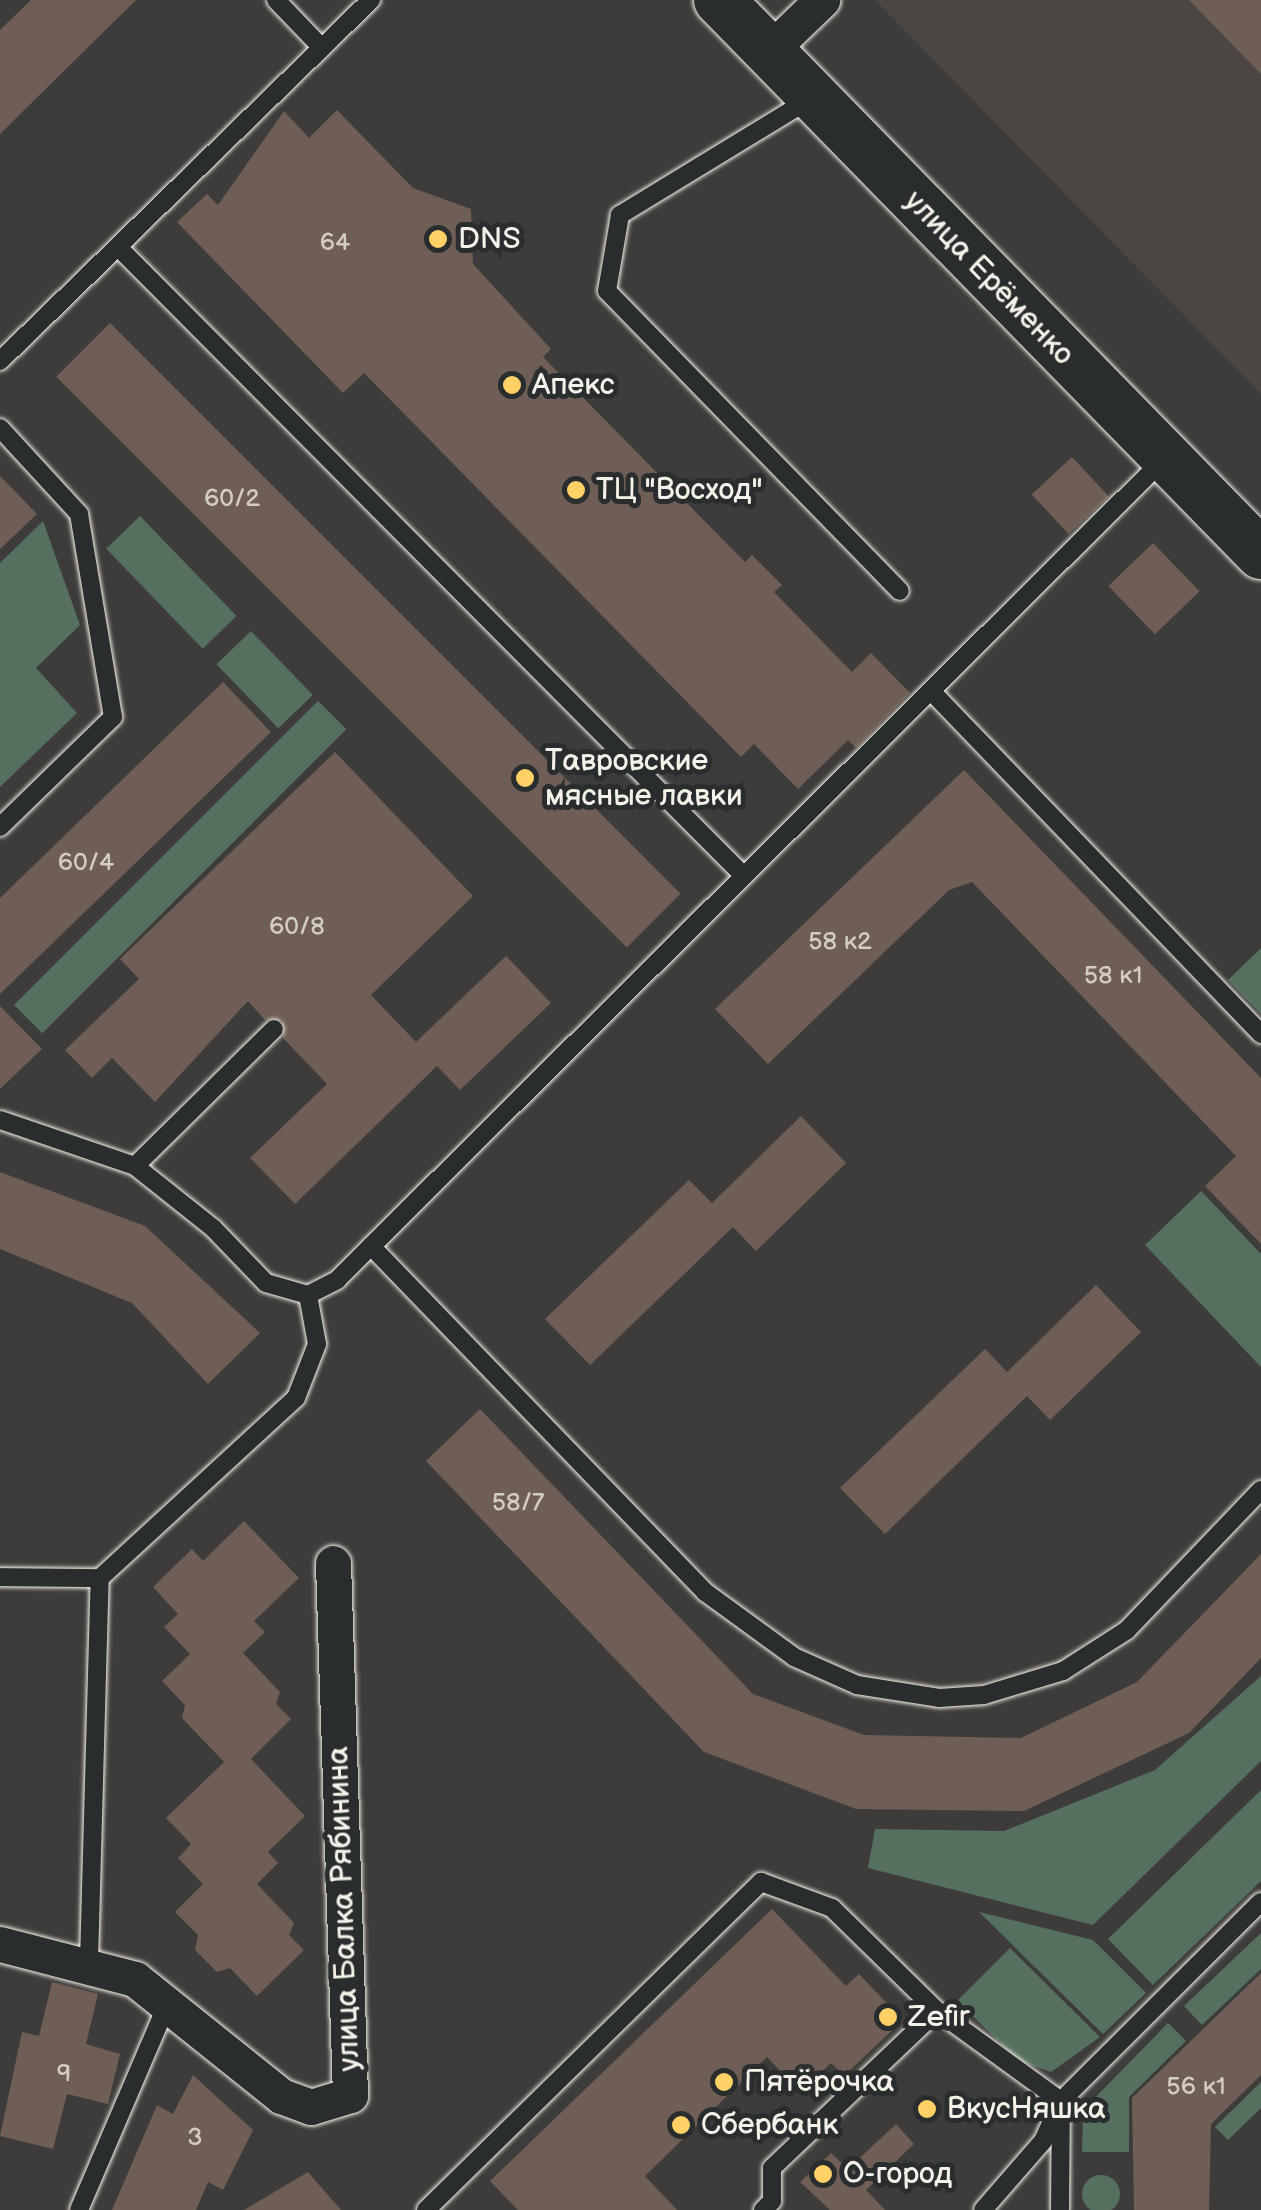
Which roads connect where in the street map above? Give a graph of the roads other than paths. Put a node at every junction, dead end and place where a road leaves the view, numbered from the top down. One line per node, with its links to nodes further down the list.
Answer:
1 (276, 0): 5 (lane)
2 (371, 0): 5 (lane)
3 (719, 0): 6 (main road, улица Ерёменко)
4 (822, 0): 6 (street)
5 (322, 48): 8 (lane)
6 (769, 50): 7 (main road, улица Ерёменко)
7 (815, 96): 11 (main road, улица Ерёменко); 13 (lane)
8 (118, 247): 9 (lane); 16 (lane)
9 (0, 361)
10 (0, 428): 15 (lane)
11 (1164, 460): 12 (main road, улица Ерёменко); 14 (lane)
12 (1261, 554)
13 (900, 591)
14 (932, 692): 16 (lane); 18 (lane)
15 (0, 826)
16 (744, 876): 21 (lane)
17 (274, 1029): 20 (lane)
18 (1261, 1034)
19 (0, 1120): 20 (lane)
20 (136, 1166): 22 (lane)
21 (371, 1246): 22 (lane); 23 (lane)
22 (308, 1295): 26 (lane)
23 (1261, 1490)
24 (334, 1563): 30 (street, улица Балка Рябинина)
25 (0, 1576): 26 (lane)
26 (100, 1578): 29 (lane)
27 (1261, 1902): 32 (lane)
28 (0, 1944): 29 (street, улица Балка Рябинина)
29 (89, 1961): 30 (street, улица Балка Рябинина)
30 (167, 2005): 33 (lane)
31 (937, 2011): 32 (lane); 34 (lane); 35 (lane)
32 (1061, 2101): 36 (lane); 37 (lane)
33 (79, 2210)
34 (426, 2210)
35 (763, 2210)
36 (983, 2210)
37 (1060, 2210)

